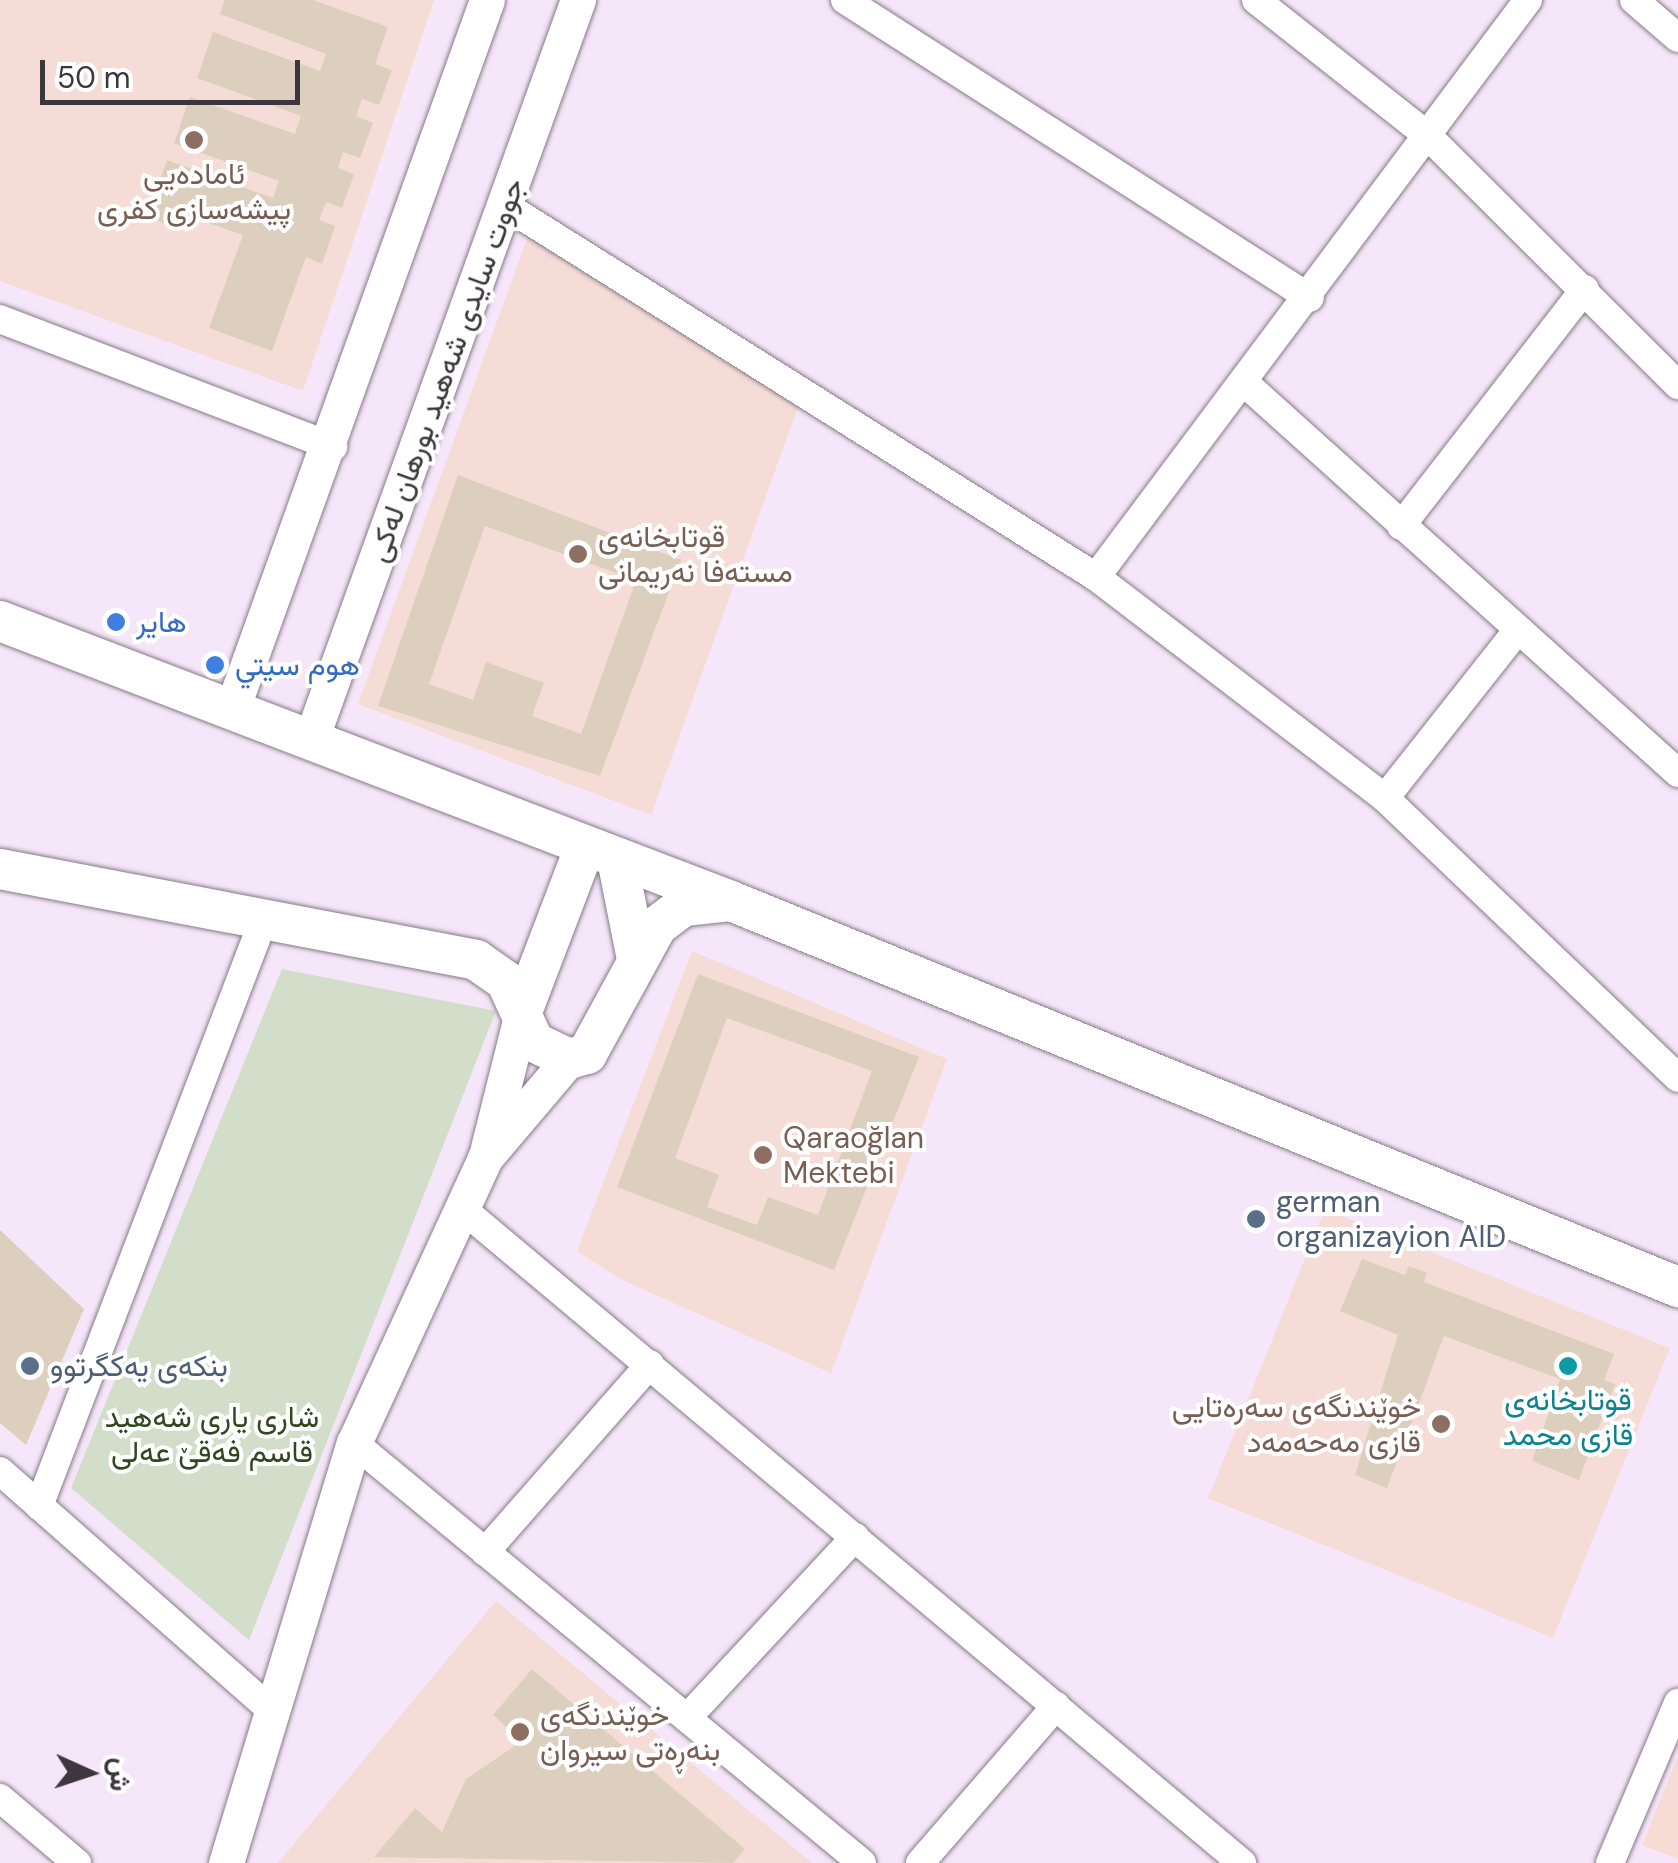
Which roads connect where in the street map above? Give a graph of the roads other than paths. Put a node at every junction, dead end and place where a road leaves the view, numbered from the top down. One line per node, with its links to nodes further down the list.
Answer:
1 (487, 0): 15 (street)
2 (578, 0): 9 (street, جووت سایدی شەهید بورهان لەکی)
3 (845, 0): 11 (street)
4 (1256, 0): 8 (street)
5 (1528, 0): 8 (street)
6 (1634, 0): 7 (street)
7 (1678, 38)
8 (1428, 136): 10 (street); 11 (street)
9 (506, 206): 17 (street); 21 (street, جووت سایدی شەهید بورهان لەکی)
10 (1585, 289): 14 (street); 16 (street)
11 (1310, 298): 13 (street)
12 (0, 319): 15 (street)
13 (1246, 384): 16 (street); 17 (street)
14 (1678, 386)
15 (333, 447): 20 (street)
16 (1402, 526): 19 (street)
17 (1096, 578): 23 (street)
18 (0, 621): 20 (main road)
19 (1516, 630): 22 (street); 23 (street)
20 (232, 709): 21 (main road)
21 (312, 739): 24 (main road)
22 (1678, 773)
23 (1385, 798): 31 (street)
24 (601, 853): 26 (main road); 28 (main road); 29 (main road)
25 (0, 868): 27 (main road)
26 (732, 901): 28 (main road); 34 (main road)
27 (263, 921): 29 (main road); 38 (street)
28 (636, 954): 30 (main road)
29 (523, 1009): 30 (main road); 32 (street)
30 (569, 1059): 32 (street)
31 (1678, 1078)
32 (485, 1158): 33 (street)
33 (460, 1207): 35 (street); 36 (street)
34 (1678, 1287)
35 (650, 1364): 39 (street); 40 (street)
36 (354, 1444): 40 (street); 43 (street)
37 (0, 1471): 38 (street)
38 (39, 1506): 43 (street)
39 (855, 1538): 42 (street); 44 (street)
40 (485, 1552): 44 (street)
41 (1678, 1703): 51 (street)
42 (1056, 1706): 49 (street); 50 (street)
43 (272, 1710): 47 (street)
44 (687, 1718): 48 (street)
45 (0, 1798): 46 (street)
46 (77, 1863)
47 (226, 1863)
48 (862, 1863)
49 (920, 1863)
50 (1242, 1863)
51 (1610, 1863)

